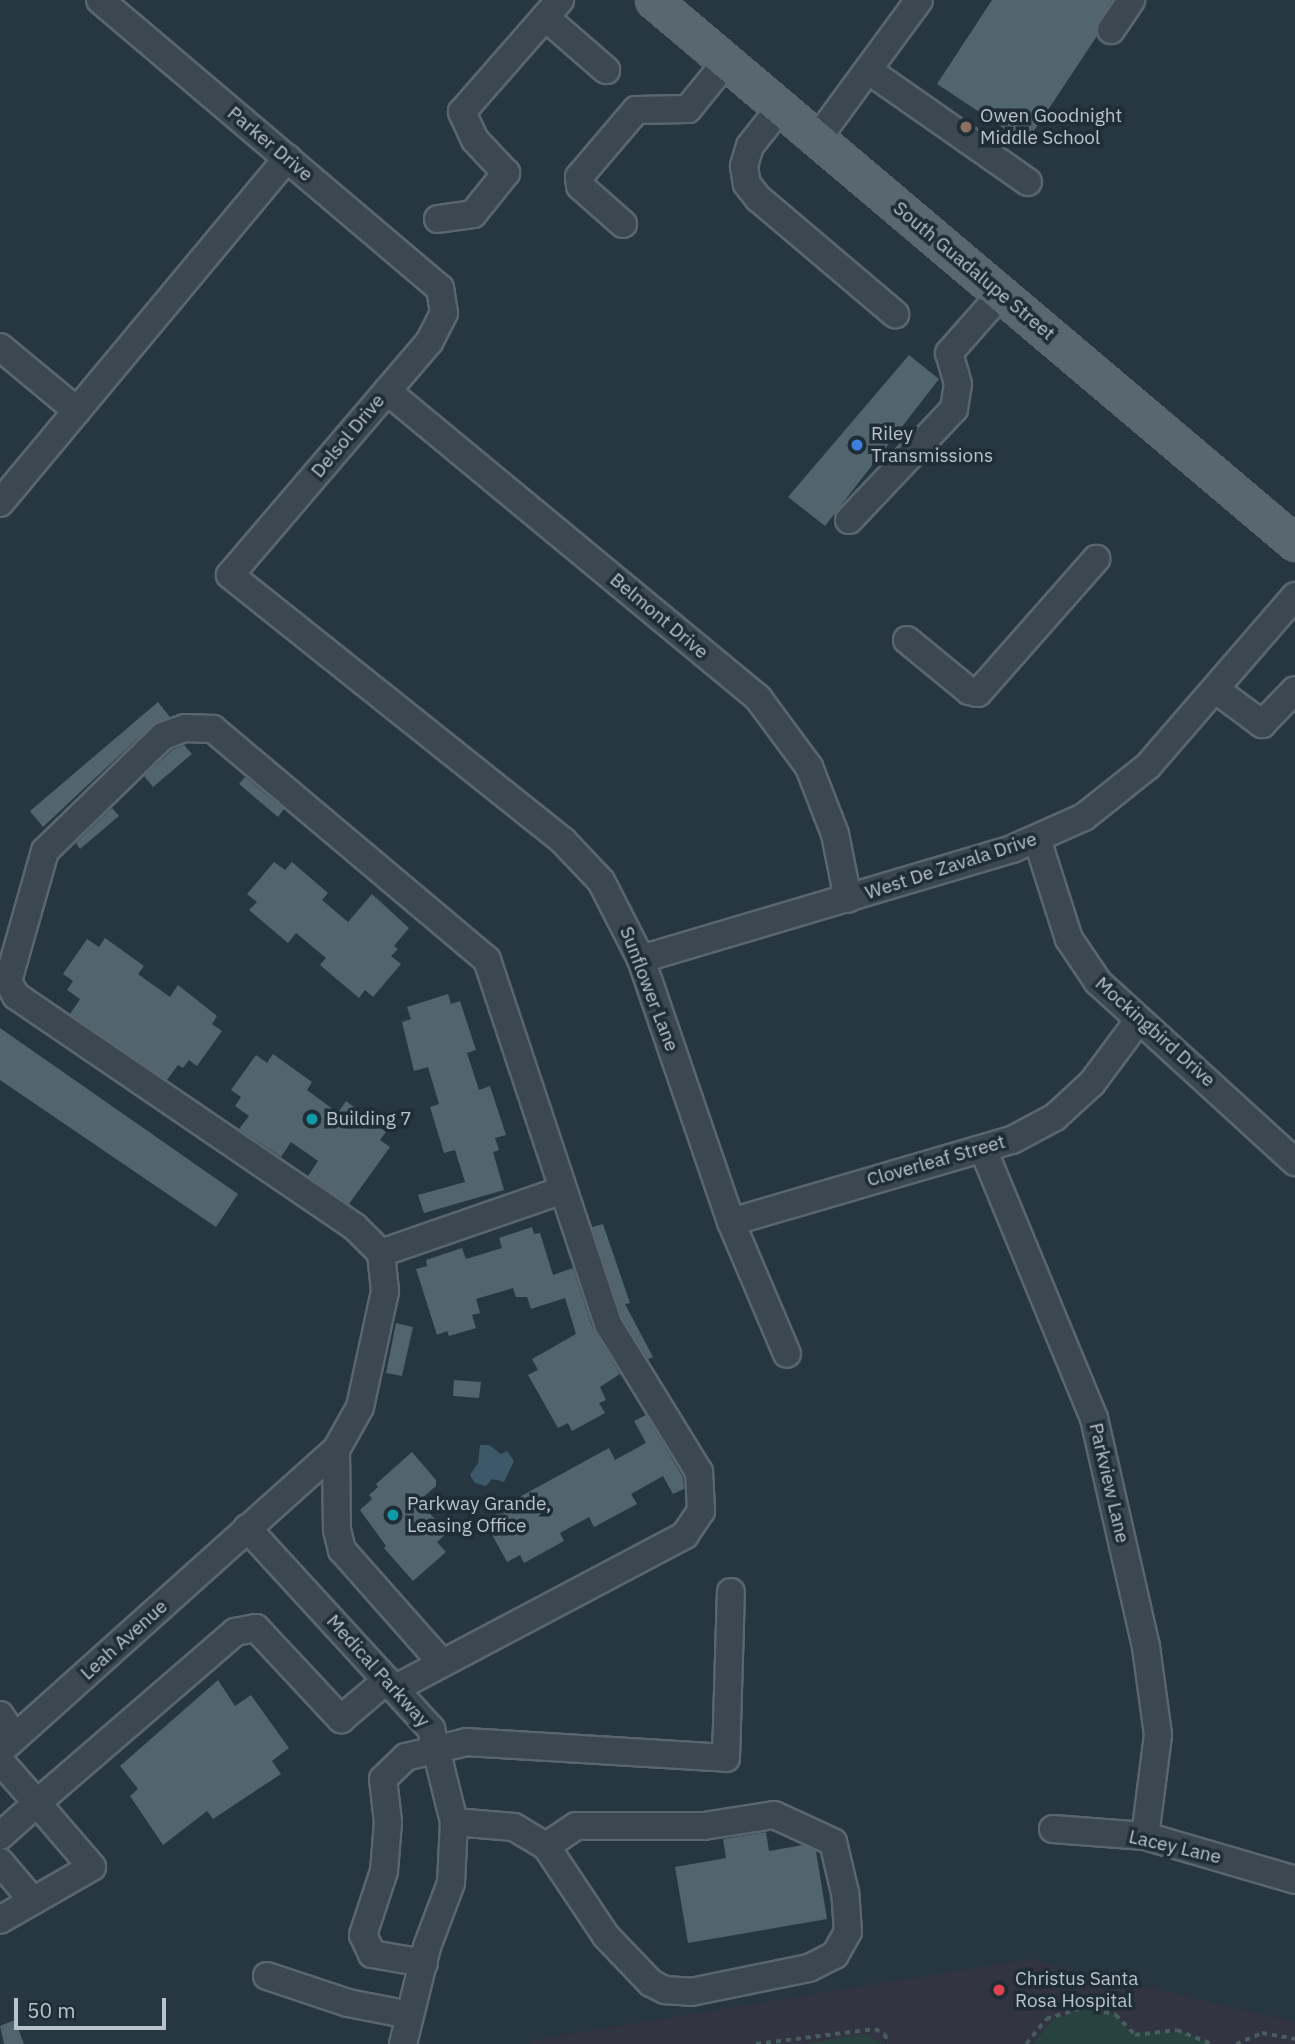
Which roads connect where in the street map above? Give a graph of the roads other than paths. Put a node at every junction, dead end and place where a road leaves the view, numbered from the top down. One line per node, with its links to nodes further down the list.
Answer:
1 (100, 0): 12 (street, Parker Drive)
2 (653, 0): 7 (main road, South Guadalupe Street)
3 (919, 0): 9 (street)
4 (1131, 0): 6 (street)
5 (552, 9): 8 (street); 14 (street)
6 (1111, 30)
7 (726, 62): 10 (main road, South Guadalupe Street); 15 (street)
8 (606, 70)
9 (868, 70): 11 (street); 13 (street)
10 (780, 108): 11 (main road, South Guadalupe Street); 18 (street)
11 (817, 139): 17 (main road, South Guadalupe Street)
12 (287, 159): 16 (street, Parker Drive); 21 (street)
13 (1028, 182)
14 (438, 219)
15 (623, 224)
16 (440, 288): 20 (street, Delsol Drive)
17 (1001, 294): 23 (street); 24 (main road, South Guadalupe Street)
18 (894, 314)
19 (0, 347): 21 (street)
20 (387, 391): 26 (street, Delsol Drive); 32 (street, Belmont Drive)
21 (77, 411): 22 (street)
22 (0, 503)
23 (849, 520)
24 (1295, 543)
25 (1096, 559): 28 (street)
26 (230, 575): 33 (street, Sunflower Lane)
27 (1295, 596): 29 (street, West De Zavala Drive)
28 (908, 640)
29 (1215, 689): 30 (street); 31 (street, West De Zavala Drive)
30 (1295, 690)
31 (1037, 839): 32 (street, West De Zavala Drive); 34 (street, Mockingbird Drive)
32 (848, 899): 33 (street, West De Zavala Drive)
33 (641, 959): 38 (street, Sunflower Lane)
34 (1138, 1021): 35 (street, Cloverleaf Street); 36 (street, Mockingbird Drive)
35 (983, 1149): 38 (street, Cloverleaf Street); 54 (street, Parkview Lane)
36 (1295, 1162)
37 (560, 1191): 39 (street); 39 (street); 44 (street)
38 (731, 1222): 40 (street, Sunflower Lane)
39 (381, 1253): 41 (street)
40 (787, 1354)
41 (336, 1450): 42 (street, Leah Avenue); 44 (street)
42 (247, 1528): 45 (street, Medical Parkway); 47 (street, Leah Avenue)
43 (731, 1592): 48 (street)
44 (442, 1663): 45 (street)
45 (391, 1684): 48 (street, Medical Parkway); 50 (street)
46 (0, 1715): 47 (street)
47 (7, 1745)
48 (436, 1747): 51 (street, Medical Parkway); 60 (street)
49 (0, 1761): 50 (street)
50 (37, 1803): 53 (street); 58 (street)
51 (454, 1822): 55 (street); 60 (street, Medical Parkway)
52 (1053, 1829): 54 (street, Lacey Lane)
53 (0, 1836)
54 (1145, 1836): 57 (street, Lacey Lane)
55 (546, 1846): 55 (street)
56 (0, 1863): 58 (street)
57 (1295, 1880)
58 (33, 1901): 59 (street)
59 (0, 1920)
60 (424, 1963): 62 (street, Medical Parkway)
61 (267, 1976): 62 (street)
62 (410, 2015): 63 (street, Medical Parkway)
63 (403, 2044)

